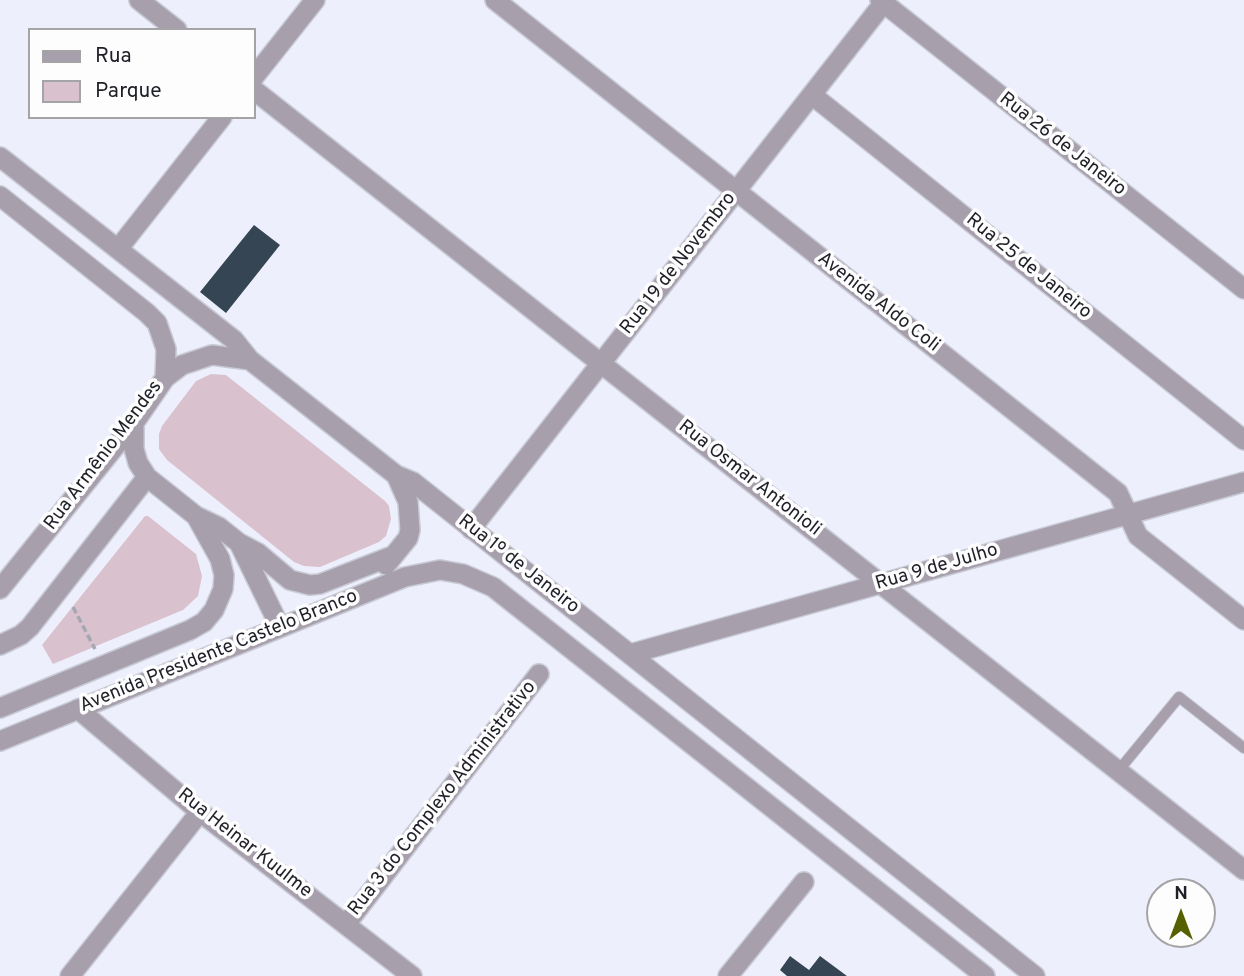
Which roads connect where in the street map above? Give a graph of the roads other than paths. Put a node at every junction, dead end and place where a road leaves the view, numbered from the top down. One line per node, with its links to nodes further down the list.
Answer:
1 (139, 0): 5 (street)
2 (315, 0): 6 (street)
3 (495, 0): 11 (street, Avenida Aldo Coli)
4 (884, 1): 8 (street, Rua 19 de Novembro); 14 (street, Rua 26 de Janeiro)
5 (174, 28)
6 (256, 75)
7 (256, 92): 16 (street, Rua Osmar Antonioli)
8 (812, 95): 11 (street, Rua 19 de Novembro); 19 (street, Rua 25 de Janeiro)
9 (220, 119): 13 (street)
10 (0, 158): 13 (street, Rua 1º de Janeiro)
11 (736, 191): 16 (street, Rua 19 de Novembro); 23 (street, Avenida Aldo Coli)
12 (0, 196): 17 (street, Rua Armênio Mendes)
13 (118, 249): 15 (street, Rua 1º de Janeiro)
14 (1244, 289)
15 (250, 360): 17 (street); 20 (street, Rua 1º de Janeiro)
16 (601, 364): 25 (street, Rua 19 de Novembro); 29 (street, Rua Osmar Antonioli)
17 (165, 378): 18 (street, Rua Armênio Mendes)
18 (134, 423): 21 (street); 30 (street, Rua Armênio Mendes)
19 (1244, 439)
20 (396, 475): 25 (street, Rua 1º de Janeiro); 27 (street)
21 (147, 477): 24 (street); 34 (street)
22 (1244, 482): 23 (street, Rua 9 de Julho)
23 (1128, 515): 29 (street, Rua 9 de Julho); 32 (street, Avenida Aldo Coli)
24 (196, 516): 26 (street); 37 (street, Avenida Presidente Castelo Branco)
25 (471, 529): 35 (street, Rua 1º de Janeiro)
26 (239, 543): 27 (street); 33 (street)
27 (392, 556): 31 (street)
28 (440, 570): 31 (street, Avenida Presidente Castelo Branco); 49 (street, Rua 1º de Janeiro)
29 (883, 583): 35 (street, Rua 9 de Julho); 41 (street, Rua Osmar Antonioli)
30 (0, 589)
31 (367, 592): 33 (street, Avenida Presidente Castelo Branco)
32 (1244, 620)
33 (280, 628): 38 (street, Avenida Presidente Castelo Branco)
34 (0, 645)
35 (630, 654): 50 (street, Rua 1º de Janeiro)
36 (539, 674): 45 (street, Rua 3 do Complexo Administrativo)
37 (0, 708)
38 (78, 709): 39 (street, Avenida Presidente Castelo Branco); 42 (street, Rua Heinar Kuulme)
39 (0, 741)
40 (1244, 748): 41 (lane)
41 (1119, 771): 43 (street, Rua Osmar Antonioli)
42 (200, 812): 45 (street, Rua Heinar Kuulme); 46 (street)
43 (1244, 870)
44 (804, 882): 48 (street)
45 (347, 923): 47 (street, Rua Heinar Kuulme)
46 (70, 976)
47 (412, 976)
48 (728, 976)
49 (985, 976)
50 (1035, 976)

